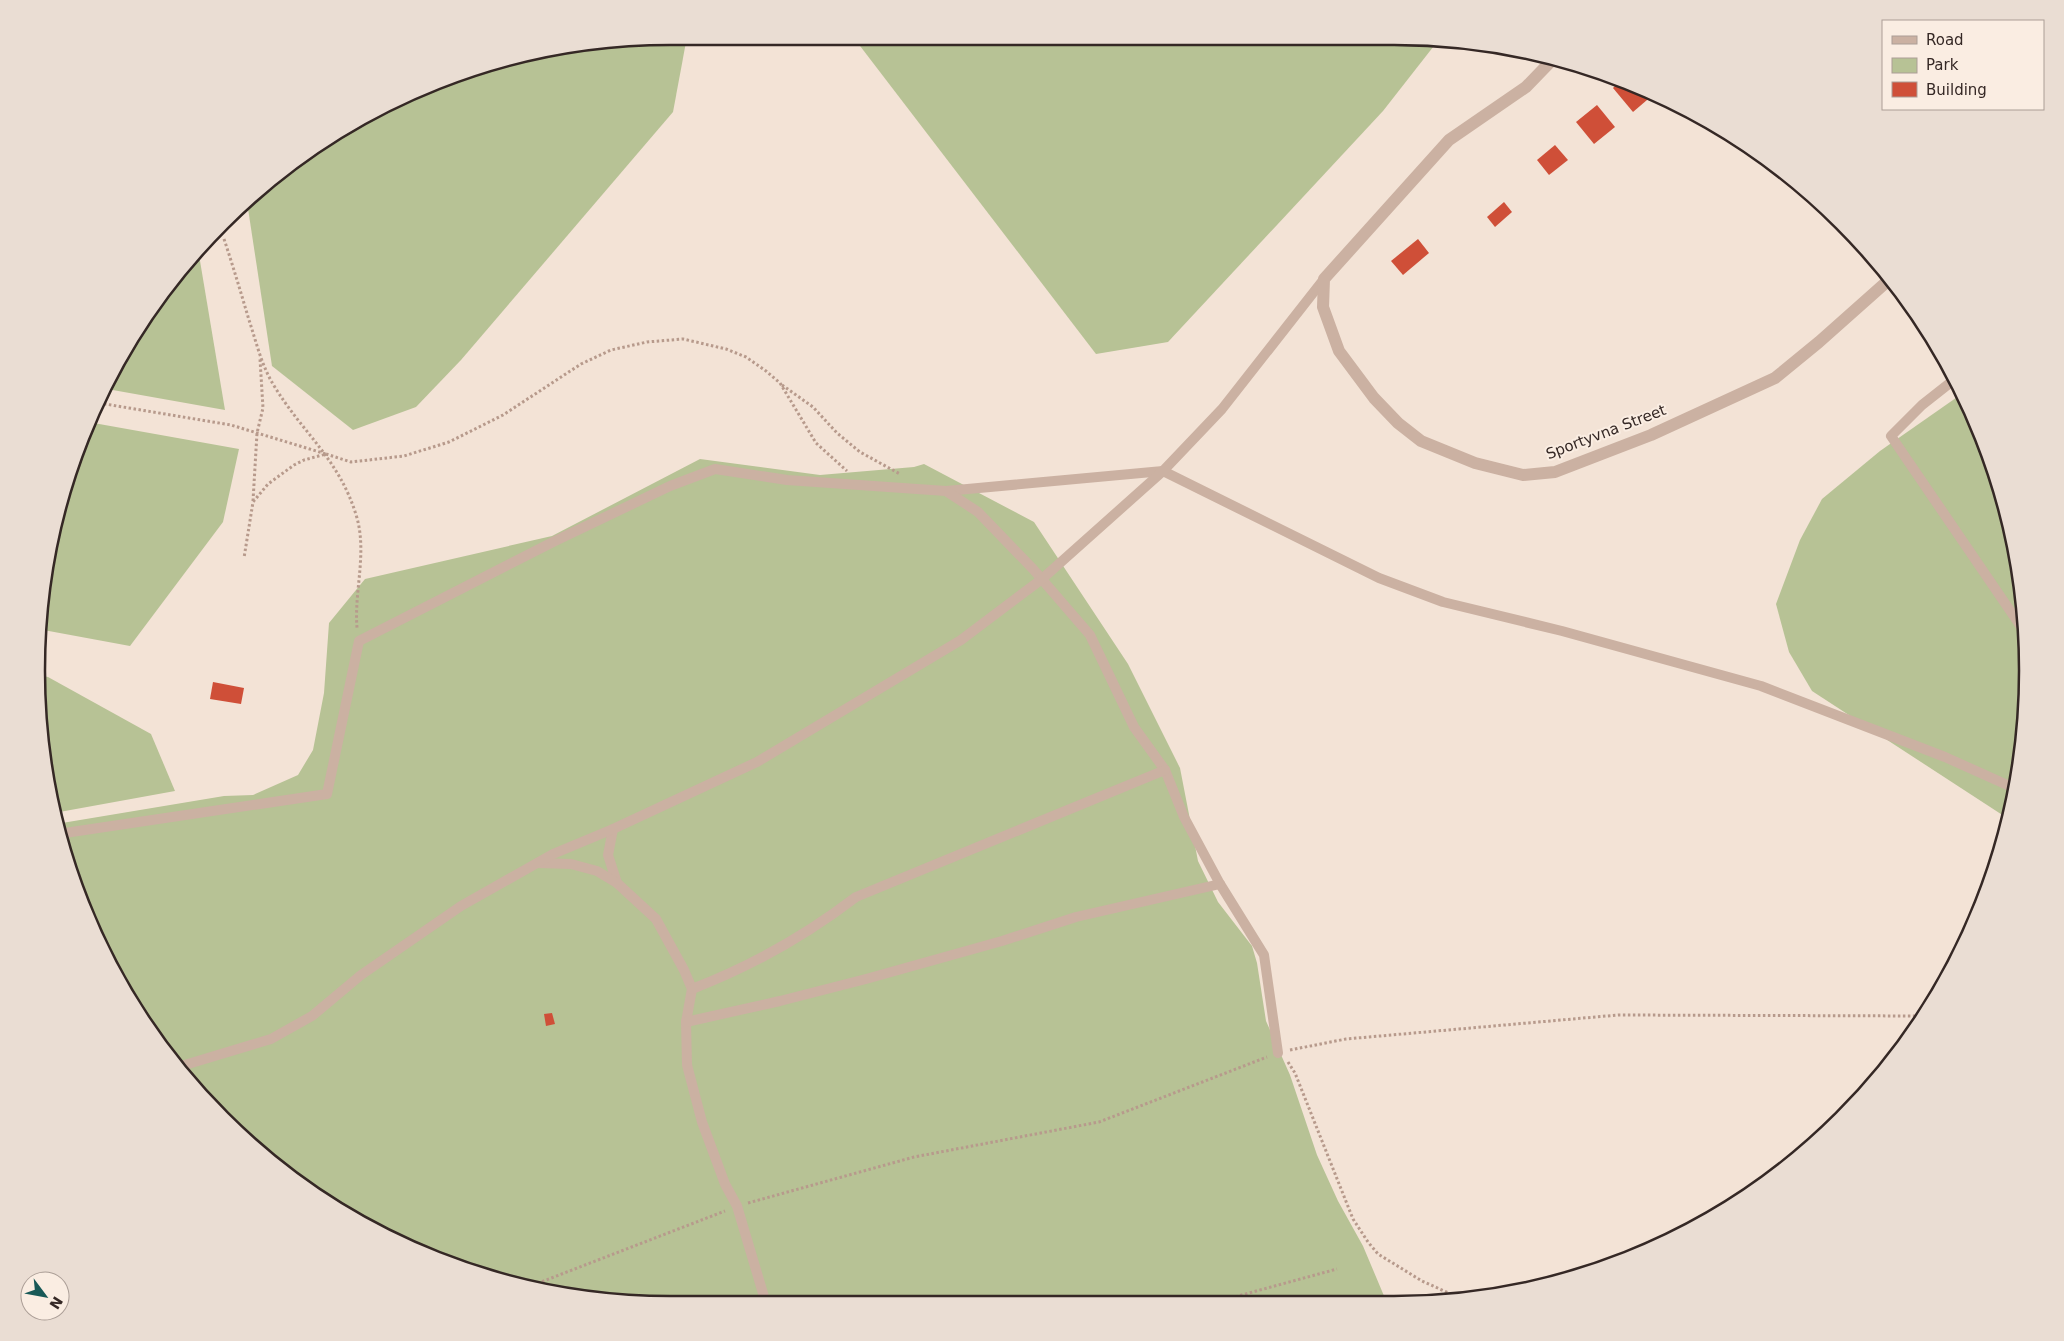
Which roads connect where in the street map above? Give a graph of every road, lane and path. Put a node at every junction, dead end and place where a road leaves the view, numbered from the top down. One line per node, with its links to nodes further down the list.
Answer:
1 (1548, 64): 3 (street)
2 (224, 240): 5 (path)
3 (1324, 279): 4 (street, Sportyvna Street); 11 (lane)
4 (1885, 284)
5 (259, 353): 9 (path); 10 (path)
6 (780, 383): 10 (path); 12 (path); 13 (path)
7 (1949, 384): 18 (lane)
8 (105, 404): 9 (path)
9 (257, 433): 10 (path); 15 (path)
10 (326, 454): 15 (path); 19 (path)
11 (1163, 471): 14 (lane); 17 (lane); 21 (lane)
12 (850, 473)
13 (905, 476)
14 (946, 491): 17 (lane); 19 (lane)
15 (253, 502): 16 (path)
16 (244, 558)
17 (1042, 579): 20 (lane); 22 (lane)
18 (2017, 621)
19 (359, 641): 23 (lane)
20 (1165, 770): 26 (lane); 27 (lane)
21 (2008, 785)
22 (613, 829): 24 (lane); 25 (lane)
23 (66, 833)
24 (537, 863): 25 (lane); 31 (lane)
25 (616, 883): 27 (lane)
26 (1220, 884): 29 (lane); 30 (lane)
27 (692, 989): 29 (lane)
28 (1915, 1016): 30 (path)
29 (686, 1022): 32 (lane)
30 (1278, 1053): 32 (path); 35 (path)
31 (185, 1065)
32 (736, 1206): 34 (path); 36 (lane)
33 (1337, 1269): 37 (path)
34 (542, 1283)
35 (1450, 1293)
36 (764, 1296)
37 (1238, 1296)

